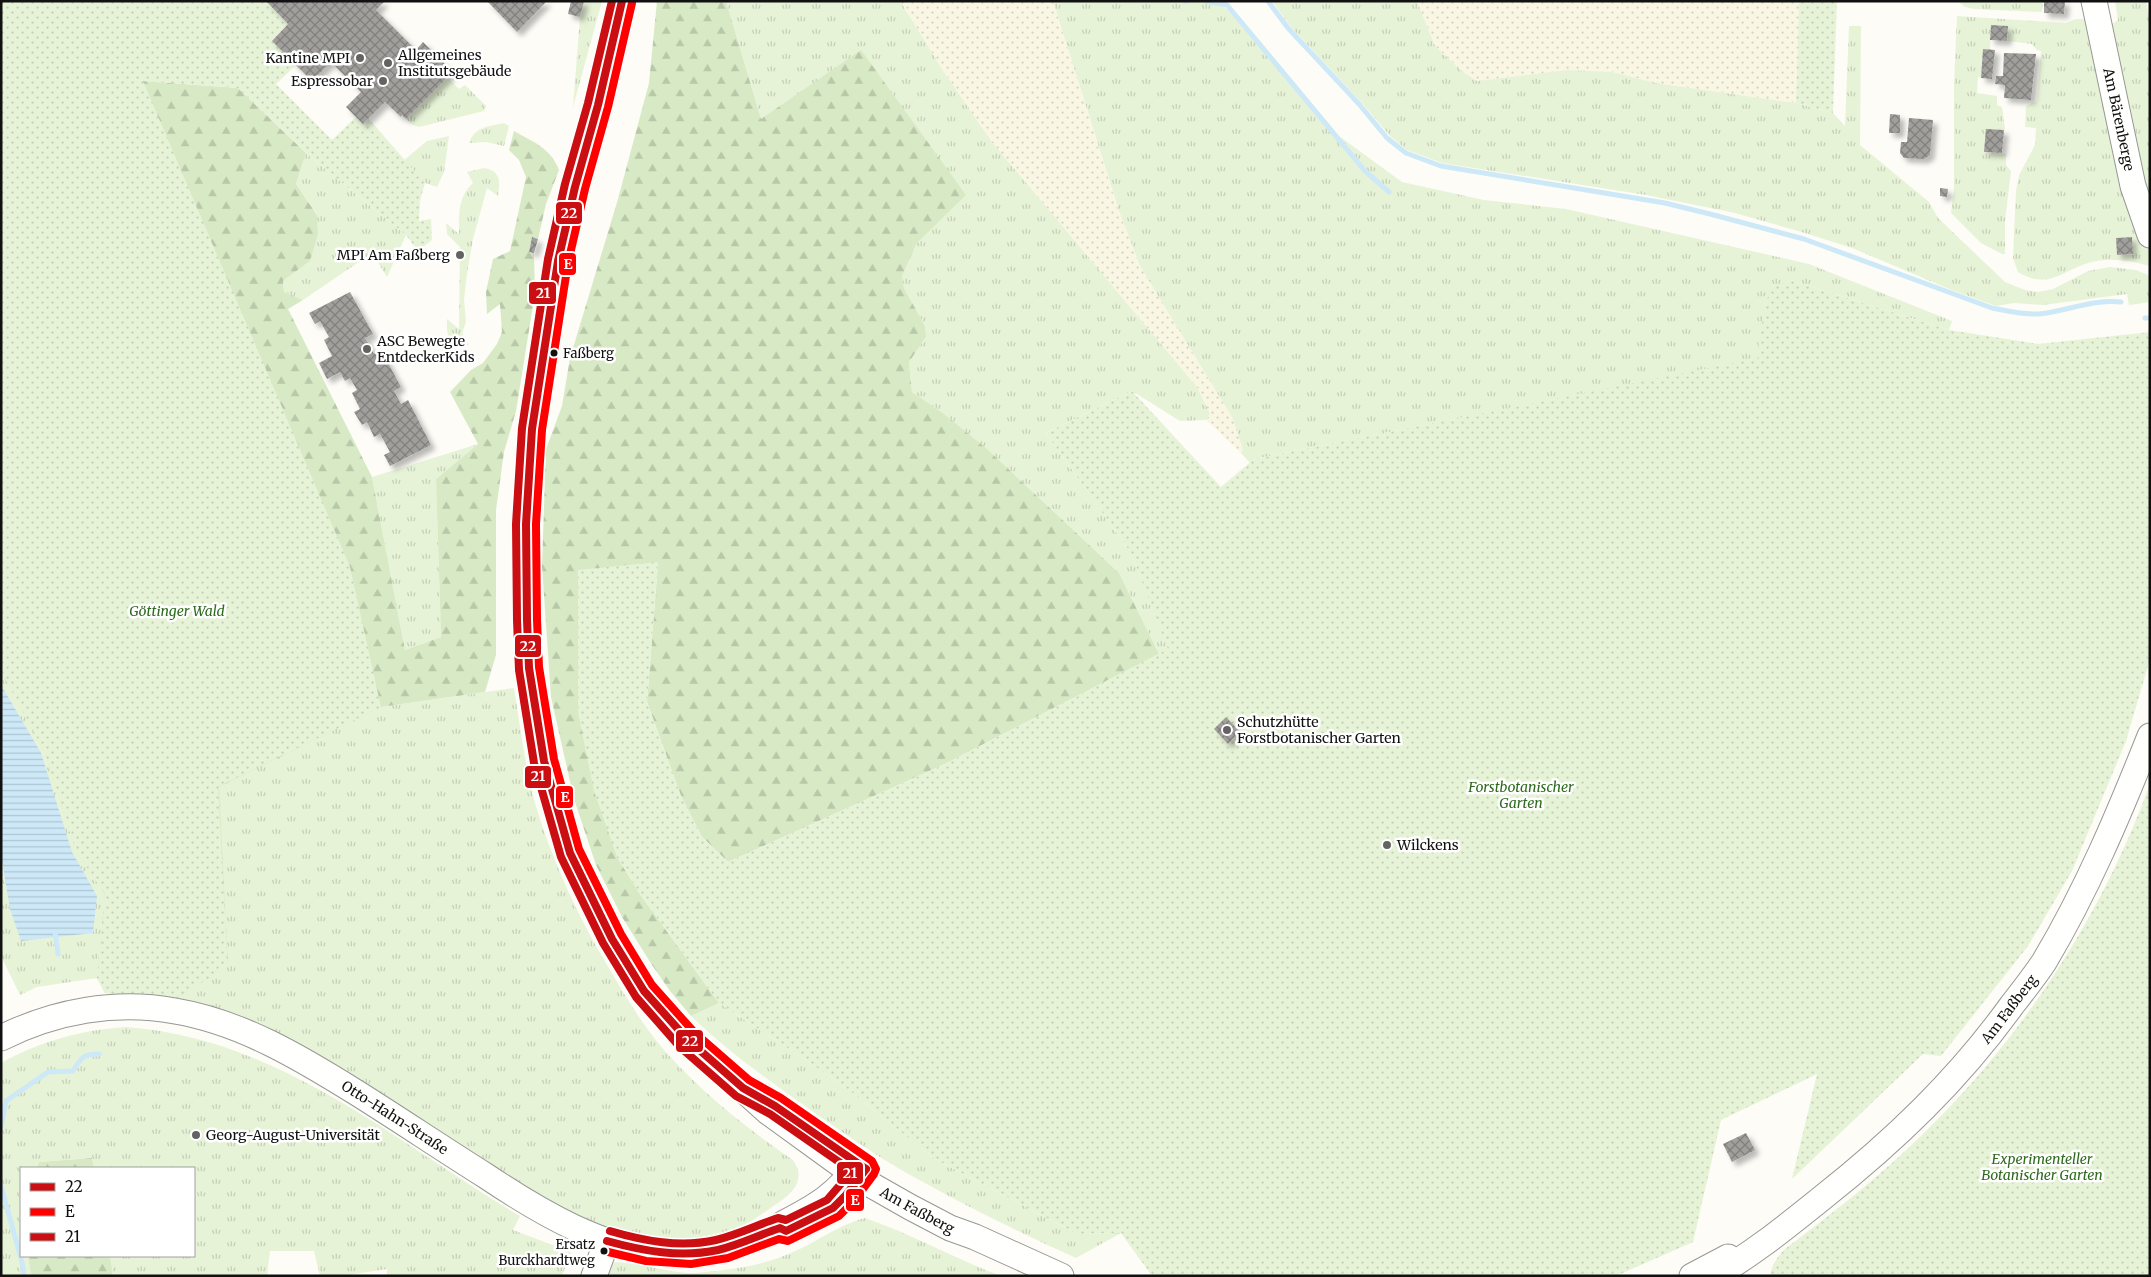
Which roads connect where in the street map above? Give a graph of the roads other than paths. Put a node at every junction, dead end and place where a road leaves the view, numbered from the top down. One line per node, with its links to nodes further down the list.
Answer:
1 (622, 1): 6 (street, Am Faßberg)
2 (2094, 1): 3 (street, Am Bärenberge)
3 (2150, 235)
4 (2150, 736): 8 (street, Am Faßberg)
5 (1, 1038): 7 (street, Otto-Hahn-Straße)
6 (859, 1171): 7 (street, Otto-Hahn-Straße); 10 (street, Am Faßberg)
7 (606, 1241): 9 (street)
8 (1729, 1270): 11 (street, Am Faßberg)
9 (594, 1276)
10 (1061, 1276)
11 (1692, 1276)

